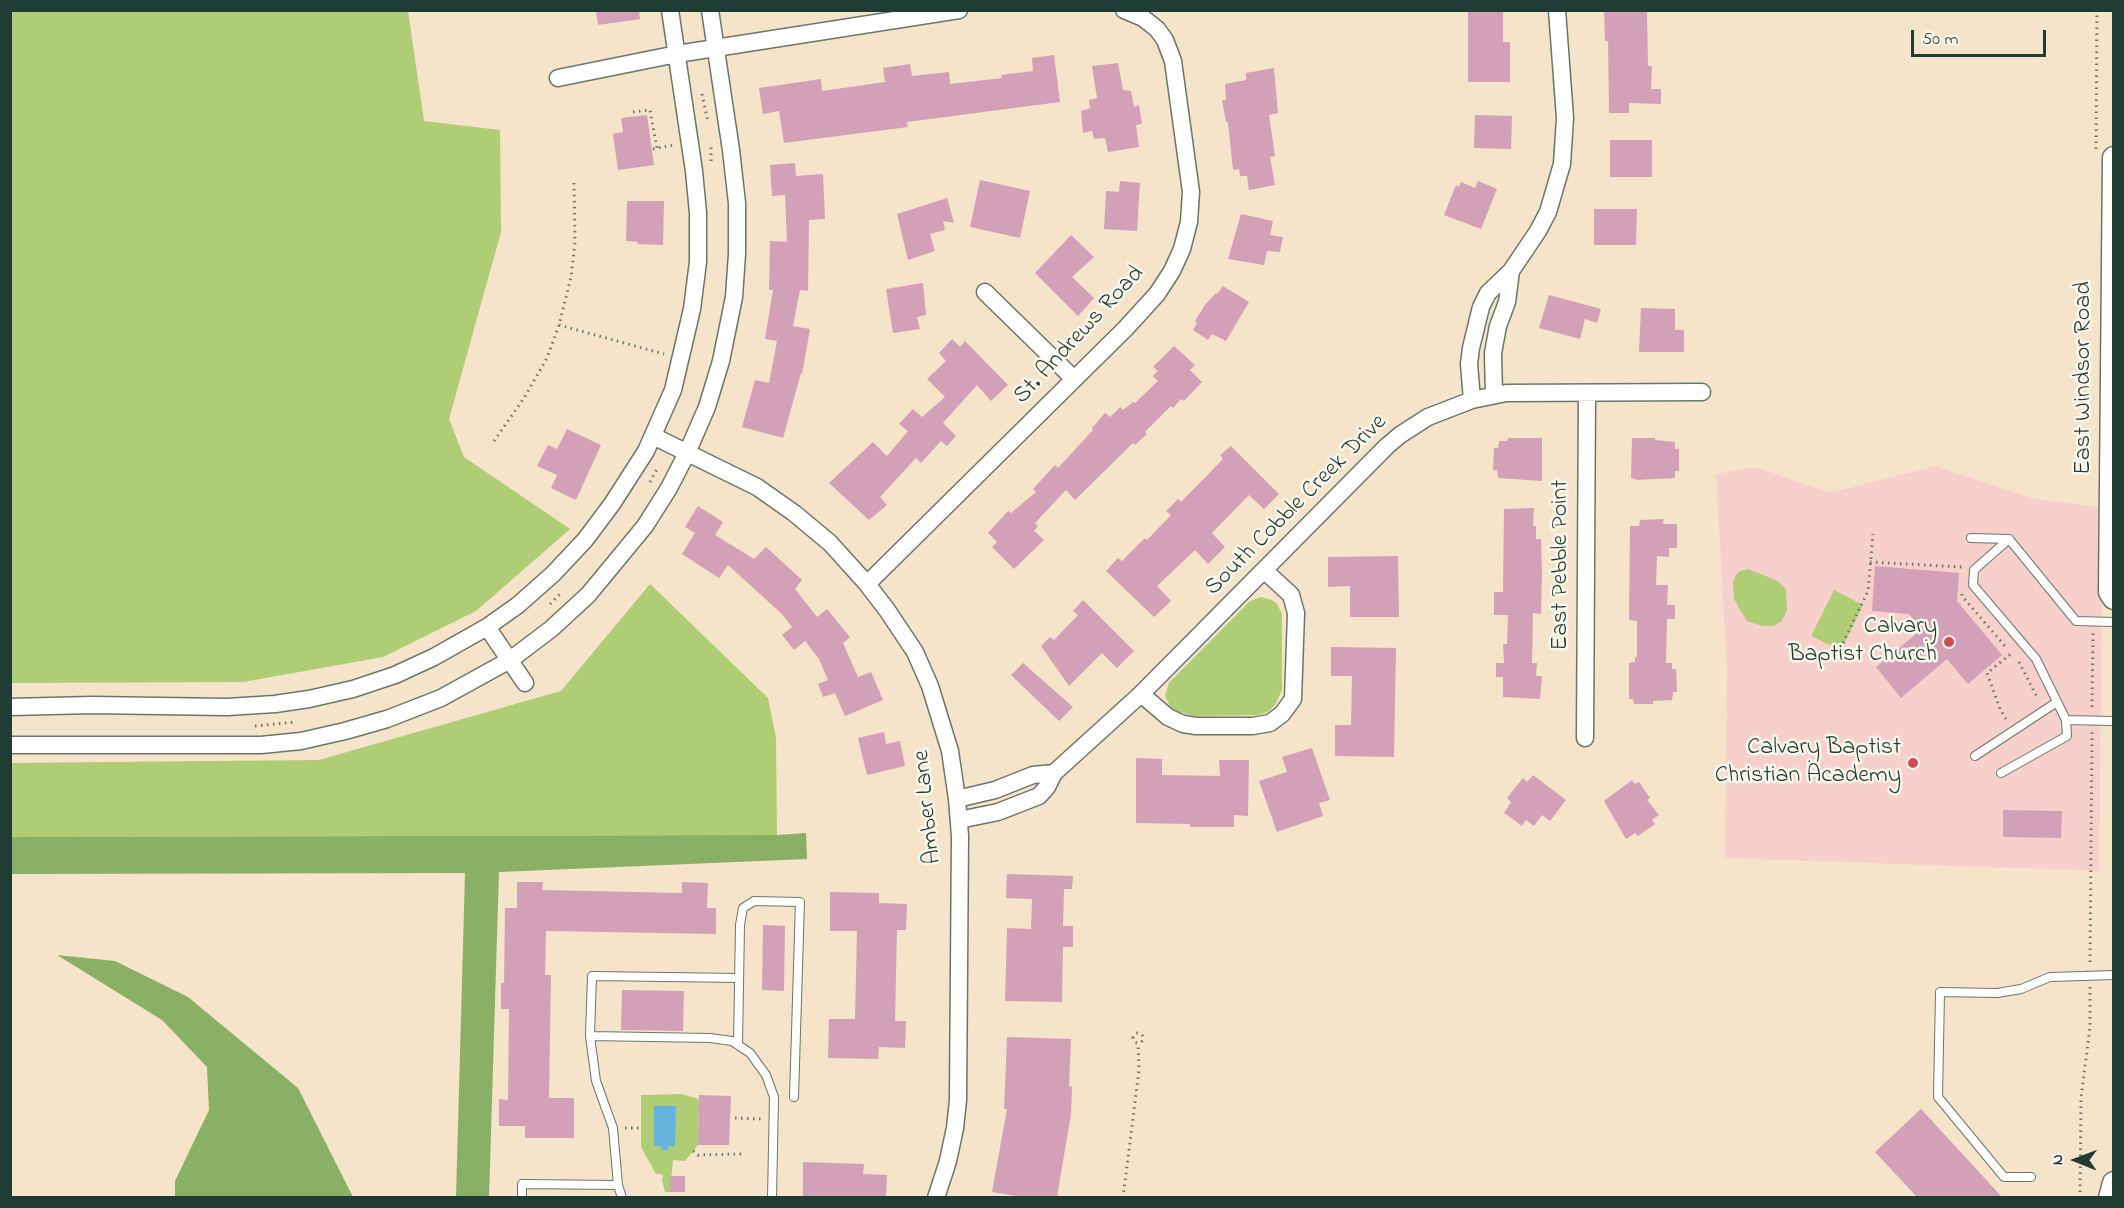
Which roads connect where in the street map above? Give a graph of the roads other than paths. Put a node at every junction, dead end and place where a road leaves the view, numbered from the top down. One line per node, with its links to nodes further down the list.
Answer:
1 (670, 10): 7 (street)
2 (710, 10): 6 (street)
3 (958, 10): 6 (street)
4 (1124, 10): 12 (street, St. Andrews Road)
5 (1557, 10): 10 (street)
6 (716, 49): 7 (street); 18 (street)
7 (677, 54): 8 (street); 17 (street)
8 (558, 78)
9 (2114, 158): 23 (main road, East Windsor Road)
10 (1511, 271): 15 (street); 16 (street)
11 (986, 292): 12 (street)
12 (1074, 379): 22 (street, St. Andrews Road)
13 (1587, 393): 14 (street, South Cobble Creek Drive); 15 (street, South Cobble Creek Drive); 33 (street, East Pebble Point)
14 (1702, 393)
15 (1494, 395): 16 (street, South Cobble Creek Drive)
16 (1472, 400): 21 (street, South Cobble Creek Drive)
17 (653, 436): 18 (street, Amber Lane); 25 (street)
18 (687, 453): 22 (street, Amber Lane); 26 (street)
19 (1971, 538): 20 (lane)
20 (2009, 539): 24 (lane); 29 (lane)
21 (1265, 571): 28 (street, South Cobble Creek Drive); 28 (street)
22 (867, 584): 38 (street, Amber Lane)
23 (2114, 598)
24 (2114, 622)
25 (488, 627): 26 (street); 30 (street)
26 (510, 660): 27 (street); 34 (street)
27 (525, 683)
28 (1141, 694): 37 (street, South Cobble Creek Drive)
29 (2057, 702): 31 (lane); 35 (lane)
30 (10, 707)
31 (2066, 720): 32 (lane); 36 (lane)
32 (2114, 721)
33 (1585, 738)
34 (10, 745)
35 (1975, 756)
36 (2001, 772)
37 (1054, 774): 38 (street); 39 (street, South Cobble Creek Drive)
38 (957, 799): 39 (street, Amber Lane)
39 (959, 820): 51 (street, Amber Lane)
40 (2114, 975): 45 (lane)
41 (740, 978): 42 (lane); 43 (lane); 44 (lane)
42 (590, 1036): 43 (lane); 47 (lane)
43 (738, 1045): 50 (lane)
44 (794, 1097)
45 (2031, 1177)
46 (2114, 1184): 52 (main road)
47 (618, 1185): 48 (lane); 49 (lane)
48 (522, 1197)
49 (622, 1197)
50 (772, 1197)
51 (936, 1197)
52 (2110, 1197)

